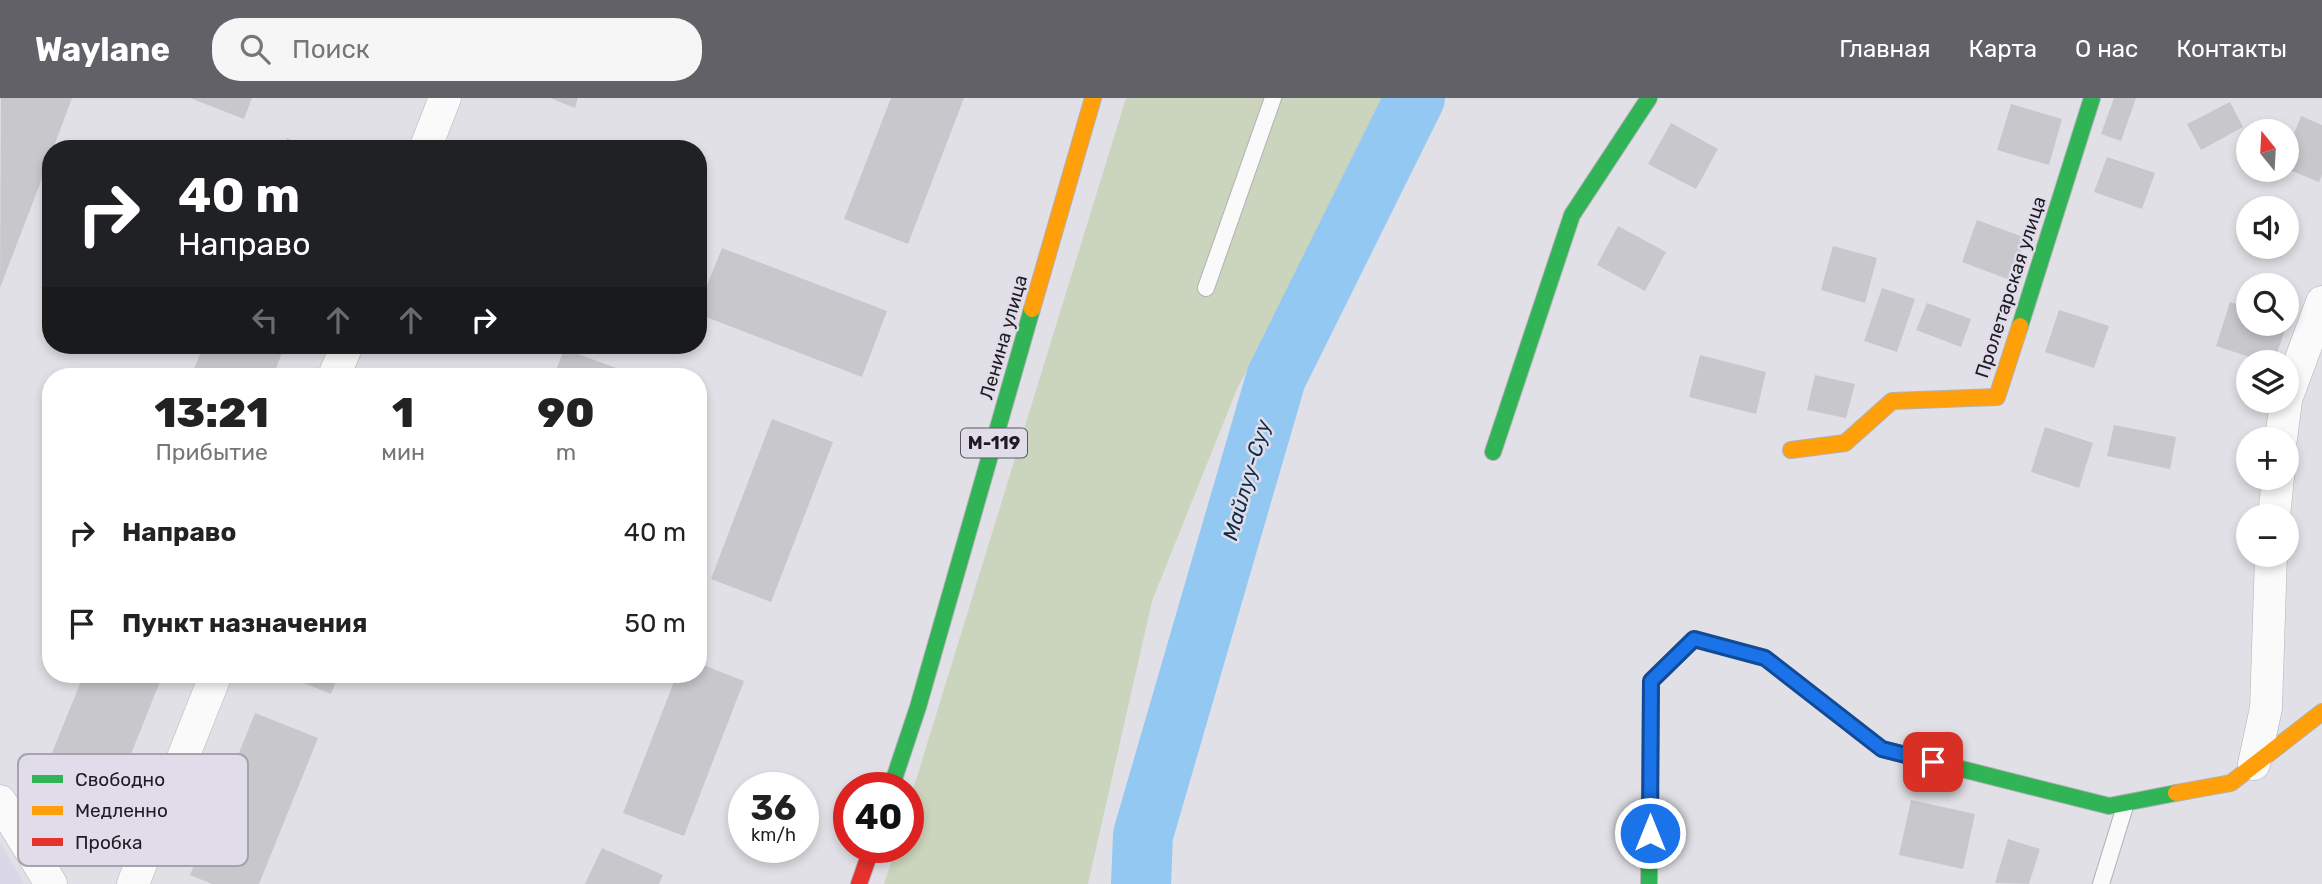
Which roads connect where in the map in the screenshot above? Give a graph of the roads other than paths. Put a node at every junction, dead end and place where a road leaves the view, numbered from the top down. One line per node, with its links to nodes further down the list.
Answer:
1 (445, 98): 6 (street)
2 (1093, 98): 17 (street, Ленина улица / М-119)
3 (1273, 98): 7 (lane)
4 (1649, 98): 11 (street)
5 (2092, 98): 10 (street, Пролетарская улица)
6 (429, 140)
7 (1206, 288)
8 (2322, 302): 9 (street)
9 (2299, 366)
10 (1791, 450)
11 (1493, 452)
12 (2271, 567): 16 (street)
13 (212, 683): 15 (street)
14 (2322, 712): 16 (street)
15 (184, 754)
16 (2254, 764): 19 (street)
17 (896, 772)
18 (0, 801): 20 (street)
19 (2126, 803): 27 (street); 28 (lane)
20 (18, 830)
21 (866, 863): 26 (street)
22 (40, 866): 24 (street)
23 (140, 866): 25 (street)
24 (51, 884)
25 (133, 884)
26 (859, 884)
27 (1649, 884)
28 (2101, 884)

